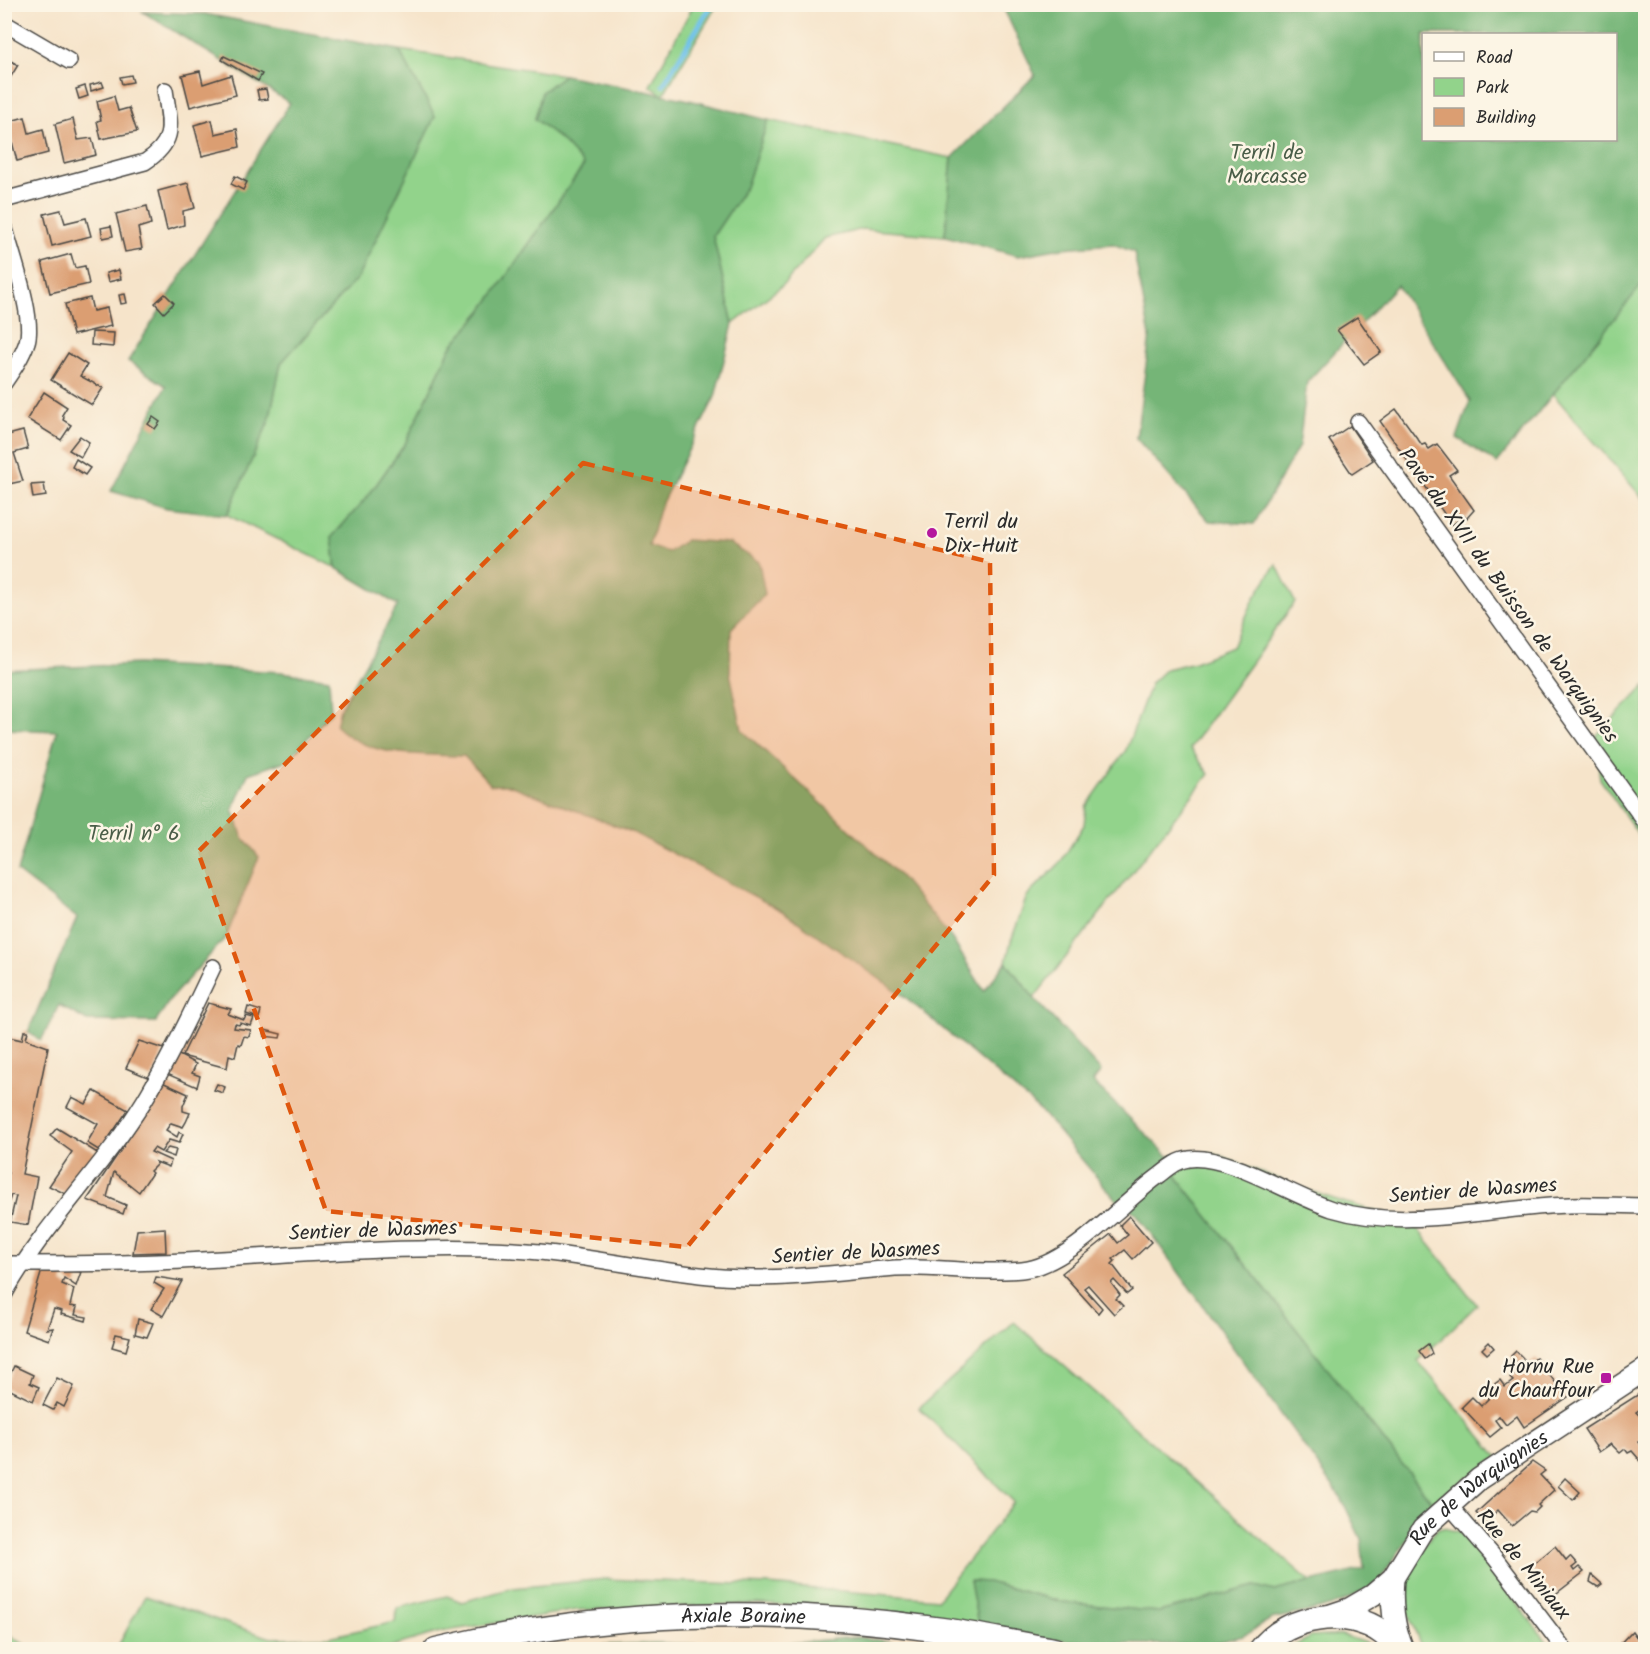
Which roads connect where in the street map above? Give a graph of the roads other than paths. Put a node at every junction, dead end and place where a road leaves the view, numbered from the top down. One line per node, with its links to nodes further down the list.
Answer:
1 (4, 23): 2 (street)
2 (69, 62)
3 (165, 90): 4 (street)
4 (4, 200)
5 (4, 225): 6 (street)
6 (4, 383)
7 (1358, 422): 8 (street, Pavé du XVII du Buisson de Warquignies)
8 (1646, 823)
9 (213, 967): 12 (street)
10 (1646, 1206): 12 (street, Sentier de Wasmes)
11 (4, 1264): 12 (street, Sentier de Wasmes)
12 (22, 1264): 13 (street)
13 (4, 1295)
14 (1646, 1369): 15 (street, Rue de Warquignies)
15 (1449, 1505): 16 (street, Rue de Warquignies); 22 (street, Rue de Miniaux)
16 (1393, 1578): 17 (street, Rue de Warquignies); 21 (street)
17 (1324, 1617): 18 (main road); 21 (main road)
18 (1259, 1648)
19 (436, 1650): 20 (main road, Axiale Boraine)
20 (1054, 1650)
21 (1401, 1650)
22 (1565, 1650)

